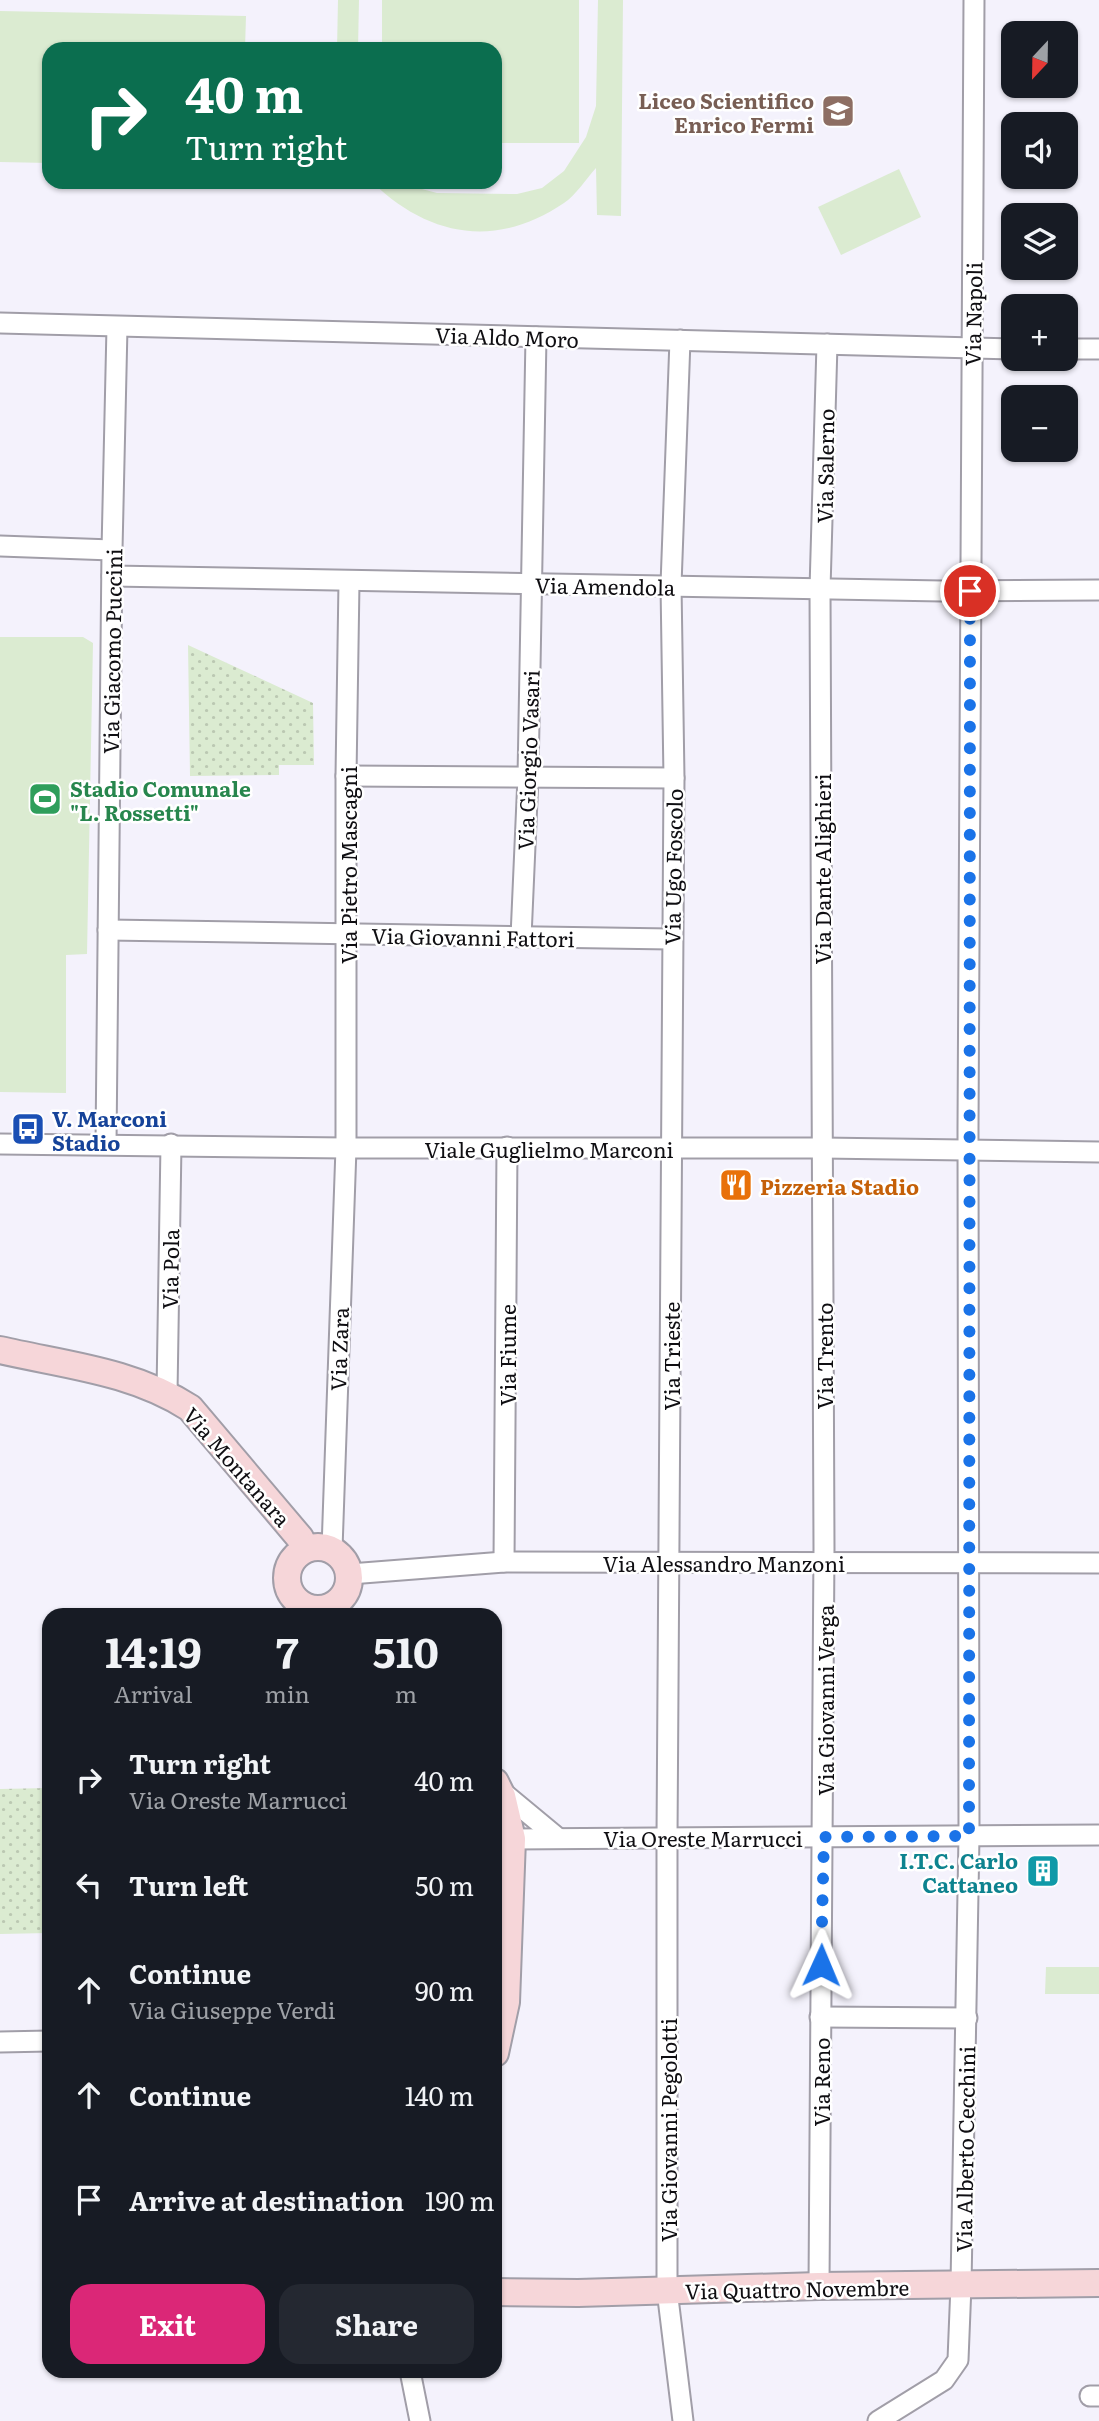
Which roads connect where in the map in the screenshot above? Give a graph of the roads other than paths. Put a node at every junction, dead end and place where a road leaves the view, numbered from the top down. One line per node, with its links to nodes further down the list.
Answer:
1 (974, 0): 7 (street, Via Napoli)
2 (0, 323): 3 (street, Via Aldo Moro)
3 (117, 327): 4 (street, Via Aldo Moro); 12 (street, Via Giacomo Puccini)
4 (536, 337): 5 (street, Via Aldo Moro); 15 (street, Via Giorgio Vasari)
5 (680, 340): 6 (street, Via Aldo Moro); 16 (street, Via Ugo Foscolo)
6 (827, 344): 7 (street, Via Aldo Moro); 17 (street, Via Salerno)
7 (972, 348): 8 (street, Via Aldo Moro); 19 (street, Via Napoli)
8 (1001, 349)
9 (1078, 349): 10 (street)
10 (1099, 349)
11 (0, 546): 12 (street)
12 (112, 550): 13 (street, Via Giacomo Puccini)
13 (112, 576): 14 (street, Via Amendola); 23 (street, Via Giacomo Puccini)
14 (349, 582): 15 (street, Via Amendola); 20 (street, Via Pietro Mascagni)
15 (531, 583): 16 (street, Via Amendola); 21 (street, Via Giorgio Vasari)
16 (671, 585): 17 (street, Via Amendola); 22 (street, Via Ugo Foscolo)
17 (820, 589): 19 (street, Via Amendola); 32 (street, Via Dante Alighieri)
18 (1099, 590): 19 (street, Via Amendola)
19 (970, 591): 34 (street, Via Napoli)
20 (346, 776): 21 (street); 24 (street, Via Pietro Mascagni)
21 (528, 777): 22 (street); 25 (street, Via Giorgio Vasari)
22 (674, 778): 26 (street, Via Ugo Foscolo)
23 (108, 930): 24 (street, Via Giovanni Fattori); 28 (street, Via Giacomo Puccini)
24 (347, 933): 25 (street, Via Giovanni Fattori); 31 (street, Via Pietro Mascagni)
25 (521, 937): 26 (street, Via Giovanni Fattori)
26 (671, 939): 33 (street, Via Ugo Foscolo)
27 (0, 1144): 28 (street, Viale Guglielmo Marconi)
28 (106, 1144): 29 (street, Viale Guglielmo Marconi)
29 (171, 1144): 31 (street, Viale Guglielmo Marconi); 37 (street, Via Pola)
30 (507, 1147): 31 (street, Viale Guglielmo Marconi); 33 (street, Viale Guglielmo Marconi); 41 (street, Via Fiume)
31 (346, 1148): 39 (street, Via Zara)
32 (822, 1148): 33 (street, Viale Guglielmo Marconi); 34 (street, Viale Guglielmo Marconi); 43 (street, Via Trento)
33 (671, 1149): 42 (street, Via Trieste)
34 (968, 1151): 35 (street, Viale Guglielmo Marconi); 40 (street, Via Alberto Cecchini)
35 (1099, 1152)
36 (1, 1355): 37 (main road, Via Montanara)
37 (167, 1393): 38 (main road, Via Montanara)
38 (305, 1549): 39 (main road); 46 (main road)
39 (332, 1549): 45 (main road)
40 (970, 1561): 43 (street, Via Alessandro Manzoni); 44 (street, Via Alessandro Manzoni); 51 (street, Via Alberto Cecchini)
41 (504, 1562): 42 (street, Via Alessandro Manzoni); 45 (street, Via Alessandro Manzoni)
42 (668, 1563): 43 (street, Via Alessandro Manzoni); 54 (street, Via Trieste)
43 (824, 1563): 52 (street, Via Giovanni Verga)
44 (1099, 1563)
45 (349, 1596): 47 (main road)
46 (312, 1608)
47 (325, 1608)
48 (502, 1790): 53 (street)
49 (502, 1804): 55 (main road)
50 (1099, 1835): 51 (street, Via Oreste Marrucci)
51 (969, 1836): 52 (street, Via Oreste Marrucci); 57 (street, Via Alberto Cecchini)
52 (824, 1837): 54 (street, Via Oreste Marrucci); 56 (street, Via Reno)
53 (558, 1838): 54 (street, Via Oreste Marrucci); 55 (street, Via Oreste Marrucci)
54 (667, 1838): 64 (street, Via Giovanni Pegolotti)
55 (512, 1839): 58 (main road)
56 (820, 2017): 57 (street); 63 (street, Via Reno)
57 (967, 2018): 62 (street, Via Alberto Cecchini)
58 (502, 2021)
59 (42, 2041): 60 (street)
60 (0, 2042)
61 (1099, 2283): 62 (main road, Via Quattro Novembre)
62 (961, 2285): 63 (main road, Via Quattro Novembre); 69 (street, Via Alberto Cecchini)
63 (819, 2286): 64 (main road, Via Quattro Novembre)
64 (667, 2290): 65 (main road, Via Quattro Novembre); 68 (street, Via Giovanni Pegolotti)
65 (502, 2292)
66 (411, 2378): 67 (street)
67 (420, 2421)
68 (683, 2421)
69 (878, 2421)

